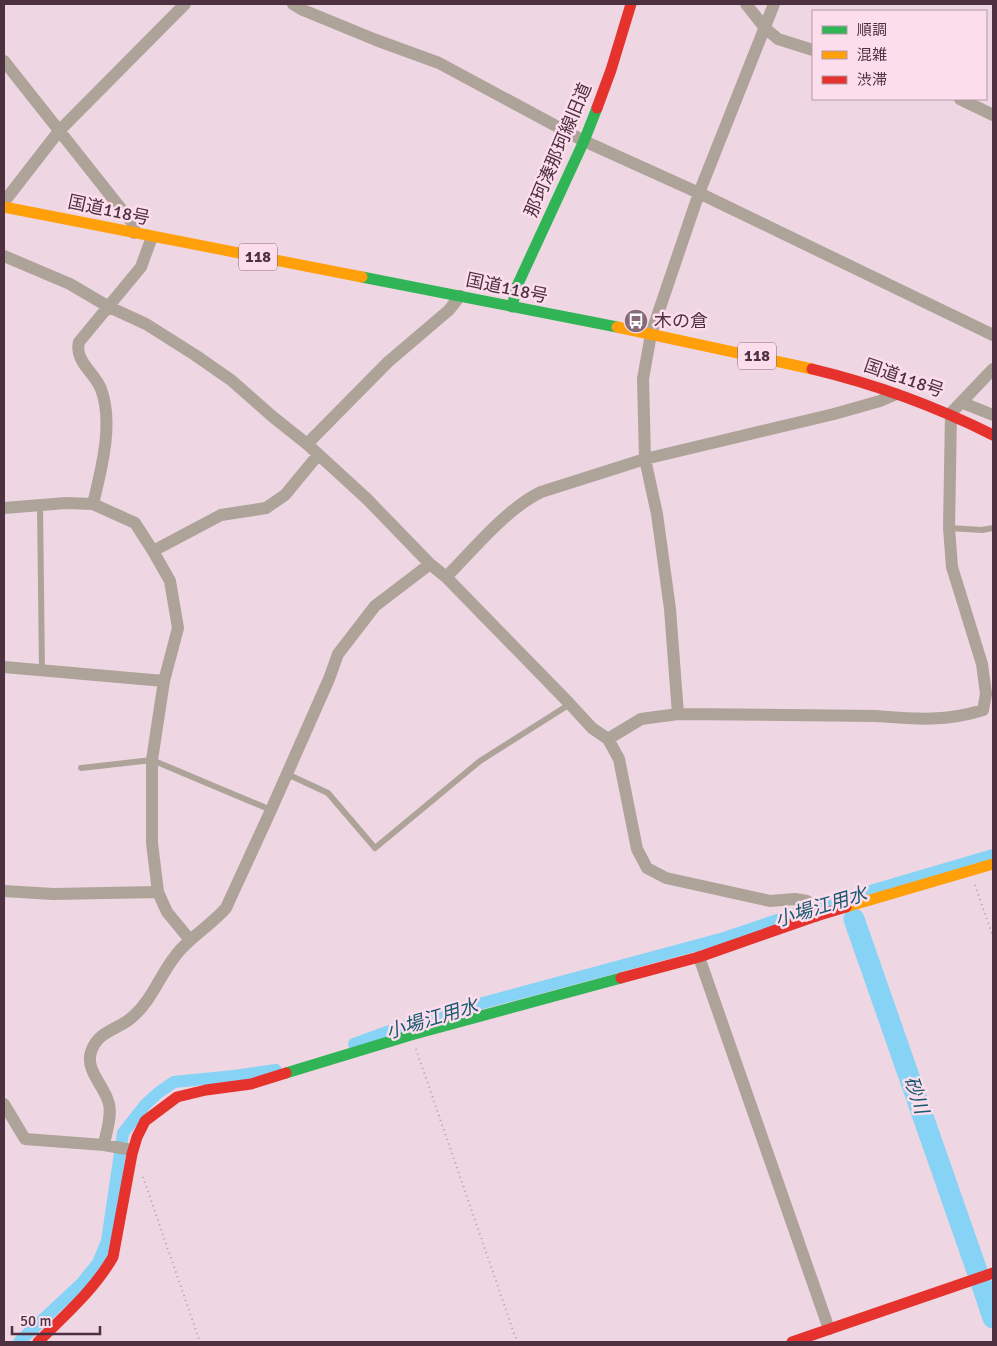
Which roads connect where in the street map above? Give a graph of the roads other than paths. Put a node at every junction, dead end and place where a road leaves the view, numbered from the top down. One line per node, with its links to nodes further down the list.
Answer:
1 (185, 4): 11 (street)
2 (293, 4): 12 (street)
3 (631, 4): 12 (main road, 那珂湊那珂線旧道)
4 (746, 4): 6 (street)
5 (774, 4): 6 (street)
6 (765, 28): 7 (street); 13 (street)
7 (812, 50)
8 (4, 61): 11 (street)
9 (962, 100): 10 (street)
10 (993, 115)
11 (59, 130): 14 (street); 16 (street)
12 (584, 141): 13 (street); 21 (main road, 那珂湊那珂線旧道)
13 (699, 193): 22 (street); 23 (street)
14 (4, 202)
15 (4, 207): 16 (main road, 国道118号 / 118)
16 (134, 233): 17 (main road, 国道118号 / 118)
17 (152, 237): 19 (main road, 国道118号 / 118); 20 (street)
18 (4, 256): 20 (street)
19 (460, 296): 21 (main road, 国道118号 / 118); 30 (street)
20 (109, 307): 30 (street); 33 (street)
21 (512, 307): 22 (main road, 国道118号 / 118)
22 (651, 334): 25 (main road, 国道118号 / 118); 32 (street)
23 (993, 335)
24 (993, 368): 26 (street)
25 (898, 393): 27 (main road, 国道118号 / 118); 32 (street)
26 (963, 403): 27 (street); 28 (street)
27 (952, 414): 29 (main road, 国道118号 / 118); 36 (street)
28 (993, 415)
29 (993, 435)
30 (307, 444): 31 (street)
31 (318, 455): 38 (street); 39 (street)
32 (645, 459): 40 (street); 45 (street)
33 (93, 504): 34 (street); 38 (street)
34 (40, 505): 35 (street); 42 (lane)
35 (4, 508)
36 (949, 528): 37 (lane); 45 (street)
37 (993, 528)
38 (153, 551): 43 (street)
39 (430, 564): 40 (street); 49 (street)
40 (446, 578): 44 (street)
41 (4, 667): 42 (street)
42 (42, 670): 43 (street)
43 (164, 681): 47 (street)
44 (570, 704): 46 (street); 49 (lane)
45 (678, 714): 46 (street)
46 (608, 739): 54 (street)
47 (152, 760): 48 (lane); 50 (lane); 53 (street)
48 (81, 768)
49 (287, 774): 50 (street)
50 (271, 810): 55 (street)
51 (993, 864): 54 (main road)
52 (4, 891): 53 (street)
53 (158, 892): 55 (street)
54 (812, 909): 56 (main road)
55 (190, 940): 58 (street)
56 (699, 956): 61 (street); 62 (main road)
57 (4, 1104): 58 (street)
58 (107, 1146): 59 (street)
59 (127, 1149)
60 (993, 1273): 61 (main road)
61 (829, 1329): 63 (main road)
62 (38, 1342)
63 (792, 1342)

